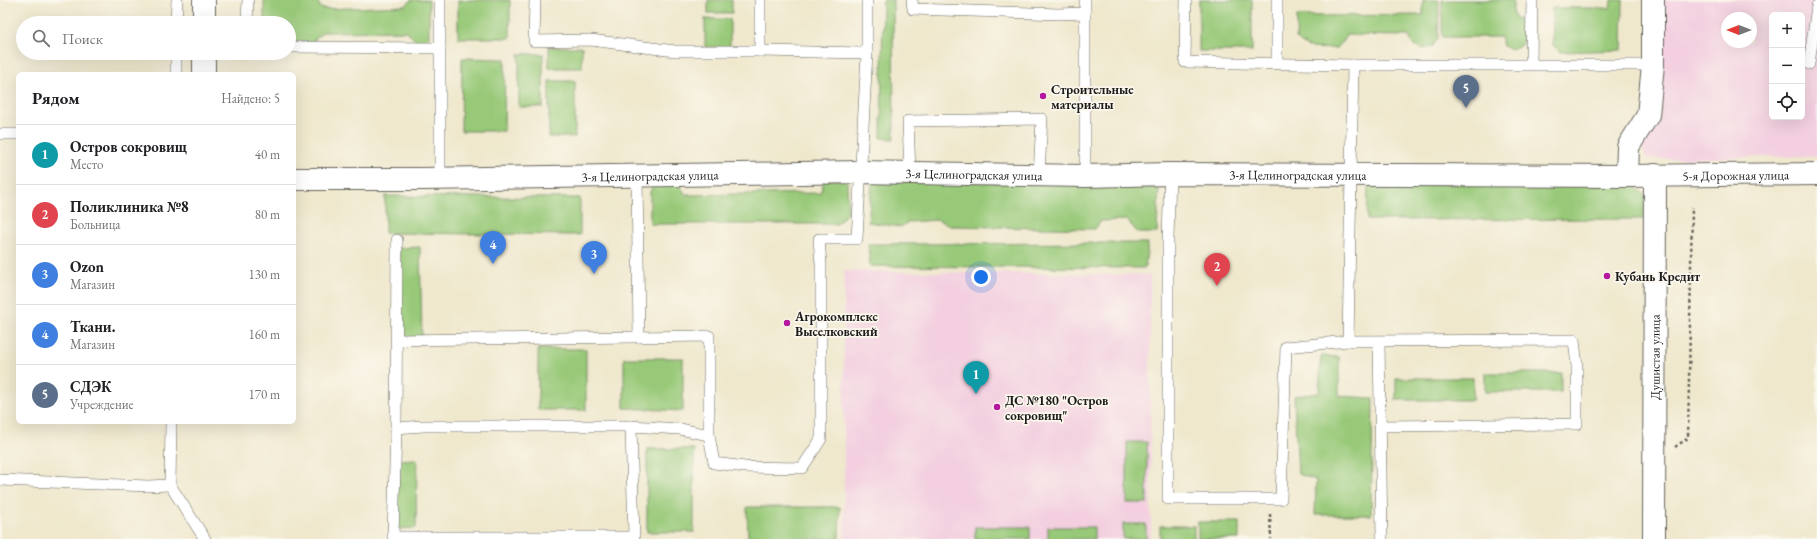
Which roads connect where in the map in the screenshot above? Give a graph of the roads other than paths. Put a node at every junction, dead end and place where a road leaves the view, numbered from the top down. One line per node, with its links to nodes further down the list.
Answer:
1 (176, 0): 16 (lane)
2 (204, 0): 17 (street)
3 (248, 0): 18 (lane)
4 (440, 0): 20 (lane)
5 (535, 0): 21 (lane)
6 (760, 0): 21 (lane)
7 (867, 0): 22 (lane)
8 (912, 0): 15 (lane)
9 (1085, 0): 15 (lane)
10 (1186, 0): 25 (lane)
11 (1277, 0): 25 (lane)
12 (1532, 0): 26 (lane)
13 (1653, 0): 29 (street)
14 (1817, 6): 27 (lane)
15 (1085, 13): 41 (lane)
16 (176, 16)
17 (204, 16)
18 (247, 16)
19 (296, 47): 20 (lane)
20 (440, 48): 45 (lane)
21 (760, 51): 22 (lane)
22 (867, 53): 34 (lane)
23 (176, 60): 30 (lane)
24 (204, 60): 31 (street)
25 (1277, 63): 28 (lane)
26 (1532, 64): 28 (lane); 29 (lane)
27 (1809, 64)
28 (1354, 65): 42 (lane)
29 (1653, 65): 43 (street)
30 (176, 72)
31 (204, 72)
32 (0, 134): 33 (lane)
33 (16, 134)
34 (860, 172): 35 (street, 3-я Целиноградская улица); 38 (street, 3-я Целиноградская улица); 55 (lane)
35 (910, 172): 39 (street, 3-я Целиноградская улица); 39 (lane)
36 (1170, 174): 41 (street, 3-я Целиноградская улица); 42 (street, 3-я Целиноградская улица); 49 (lane)
37 (1817, 174): 40 (street, 5-я Дорожная улица)
38 (638, 175): 45 (street, 3-я Целиноградская улица); 47 (lane)
39 (1038, 175): 41 (street, 3-я Целиноградская улица)
40 (1655, 175): 43 (street, 3-я Целиноградская улица); 60 (street, Душистая улица)
41 (1085, 176)
42 (1350, 176): 43 (street, 3-я Целиноградская улица); 49 (lane)
43 (1627, 176)
44 (296, 179): 45 (street, 3-я Целиноградская улица)
45 (440, 179)
46 (397, 240): 48 (lane)
47 (639, 337): 48 (lane); 55 (lane)
48 (397, 340): 54 (lane)
49 (1348, 341): 50 (lane)
50 (1379, 342): 53 (lane); 53 (lane)
51 (171, 424): 57 (lane)
52 (631, 426): 54 (lane); 54 (lane); 55 (lane)
53 (1381, 426): 59 (lane)
54 (396, 428)
55 (709, 435)
56 (0, 480): 57 (lane)
57 (170, 485): 58 (lane)
58 (205, 539)
59 (1382, 539)
60 (1654, 539)

